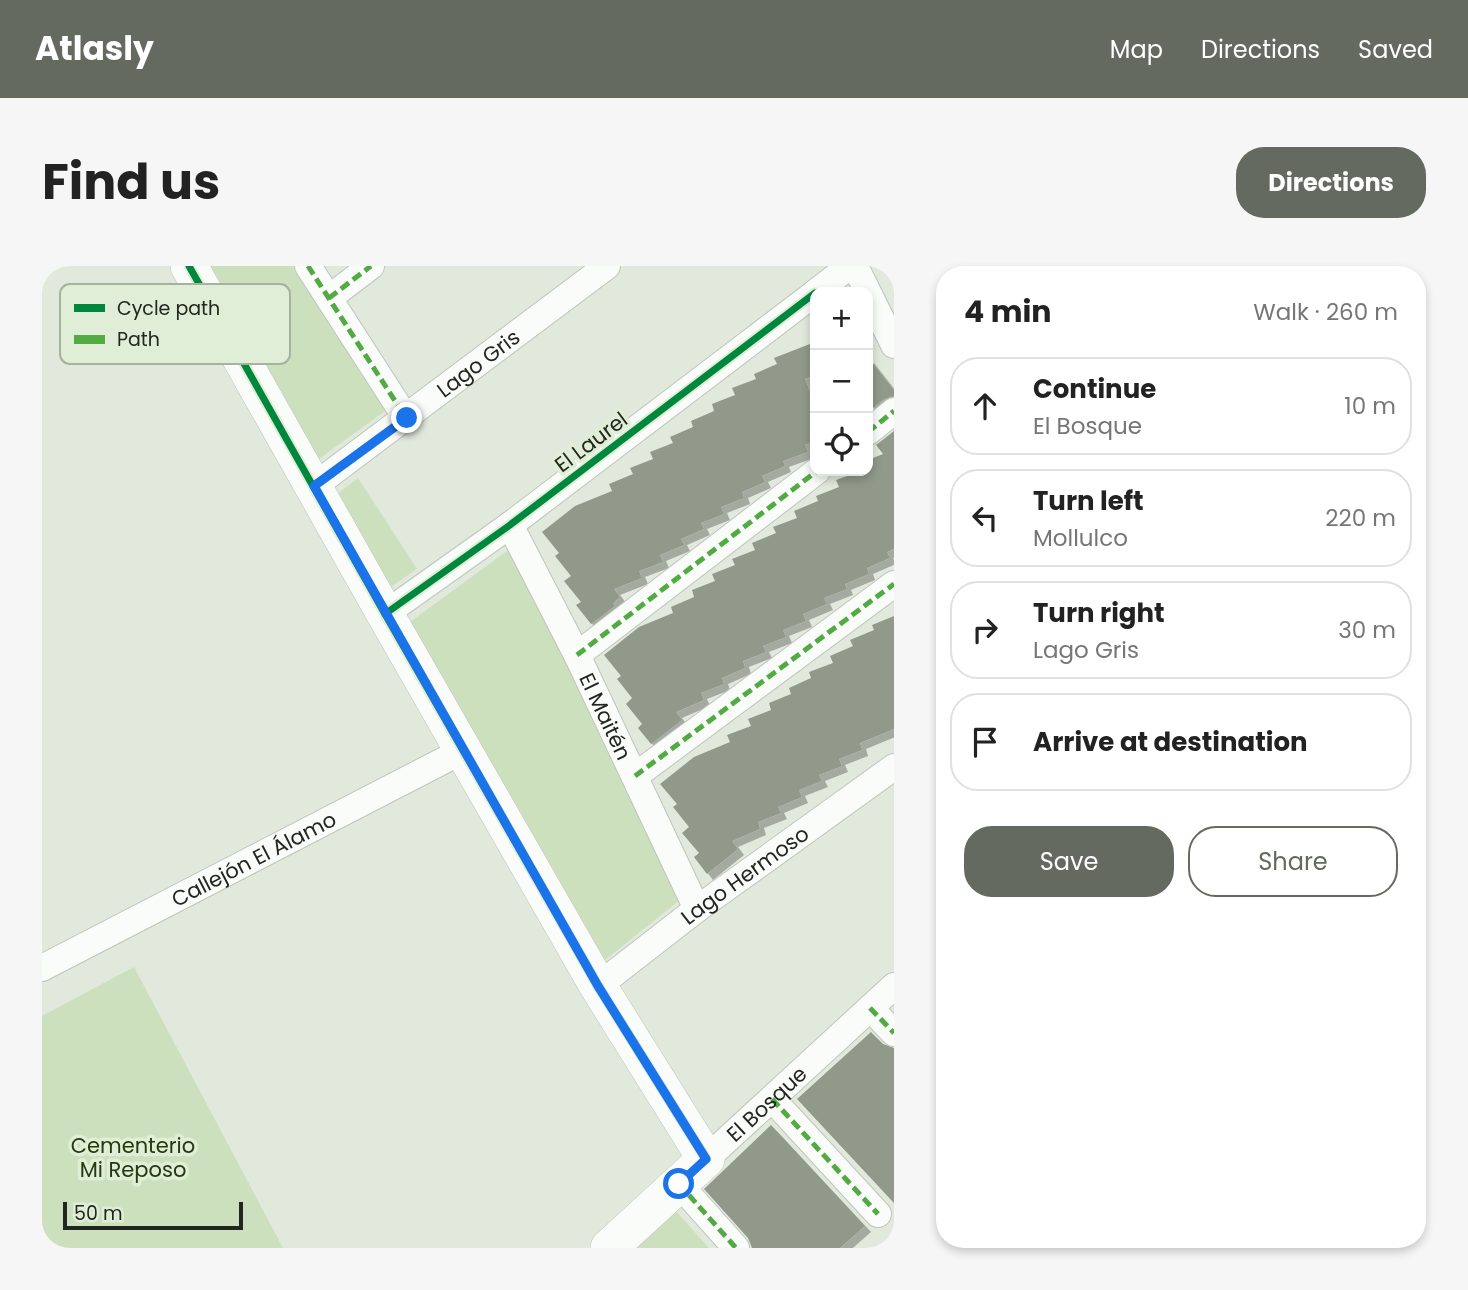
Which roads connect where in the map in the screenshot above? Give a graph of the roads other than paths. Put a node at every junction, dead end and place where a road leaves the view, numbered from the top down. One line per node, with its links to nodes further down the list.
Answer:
1 (189, 266): 6 (street)
2 (308, 266): 9 (street)
3 (371, 266): 9 (street)
4 (607, 266): 13 (street, Lago Gris)
5 (853, 266): 7 (street, El Laurel); 10 (street)
6 (199, 284)
7 (823, 287)
8 (810, 297): 17 (street, El Laurel)
9 (329, 298): 13 (street)
10 (894, 345)
11 (245, 364): 16 (street)
12 (894, 411): 14 (street)
13 (407, 418): 16 (street, Lago Gris)
14 (873, 428)
15 (810, 476): 20 (street)
16 (314, 486): 19 (street)
17 (510, 525): 19 (street, El Laurel); 20 (street, El Maitén)
18 (894, 584): 23 (street)
19 (385, 614): 21 (street)
20 (577, 655): 23 (street, El Maitén)
21 (464, 750): 25 (street, Callejón El Álamo); 26 (street)
22 (894, 767): 24 (street, Lago Hermoso)
23 (635, 776): 24 (street, El Maitén)
24 (697, 909): 26 (street, Lago Hermoso)
25 (42, 968)
26 (598, 986): 31 (street)
27 (894, 986): 28 (street, El Bosque)
28 (870, 1008): 29 (street); 30 (street, El Bosque)
29 (894, 1033)
30 (772, 1099): 31 (street, El Bosque); 33 (street)
31 (706, 1159): 32 (street, El Bosque)
32 (679, 1184): 34 (street, El Bosque); 35 (street)
33 (878, 1214)
34 (609, 1248)
35 (736, 1248)

